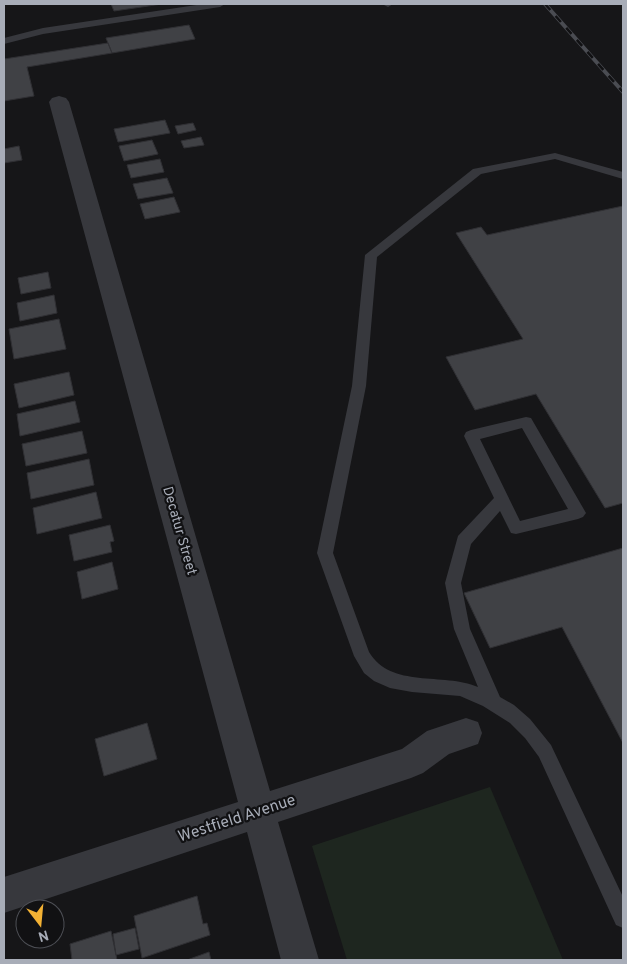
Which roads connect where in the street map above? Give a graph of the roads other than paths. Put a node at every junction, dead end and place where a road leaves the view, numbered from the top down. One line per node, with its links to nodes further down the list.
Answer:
1 (220, 4): 2 (lane)
2 (4, 41)
3 (59, 102): 8 (street, Decatur Street)
4 (623, 176): 6 (lane)
5 (502, 499): 5 (lane); 6 (lane)
6 (493, 702): 10 (lane)
7 (466, 733): 8 (street, Westfield Avenue)
8 (258, 812): 9 (street, Westfield Avenue); 11 (street, Decatur Street)
9 (4, 895)
10 (623, 918)
11 (300, 960)

